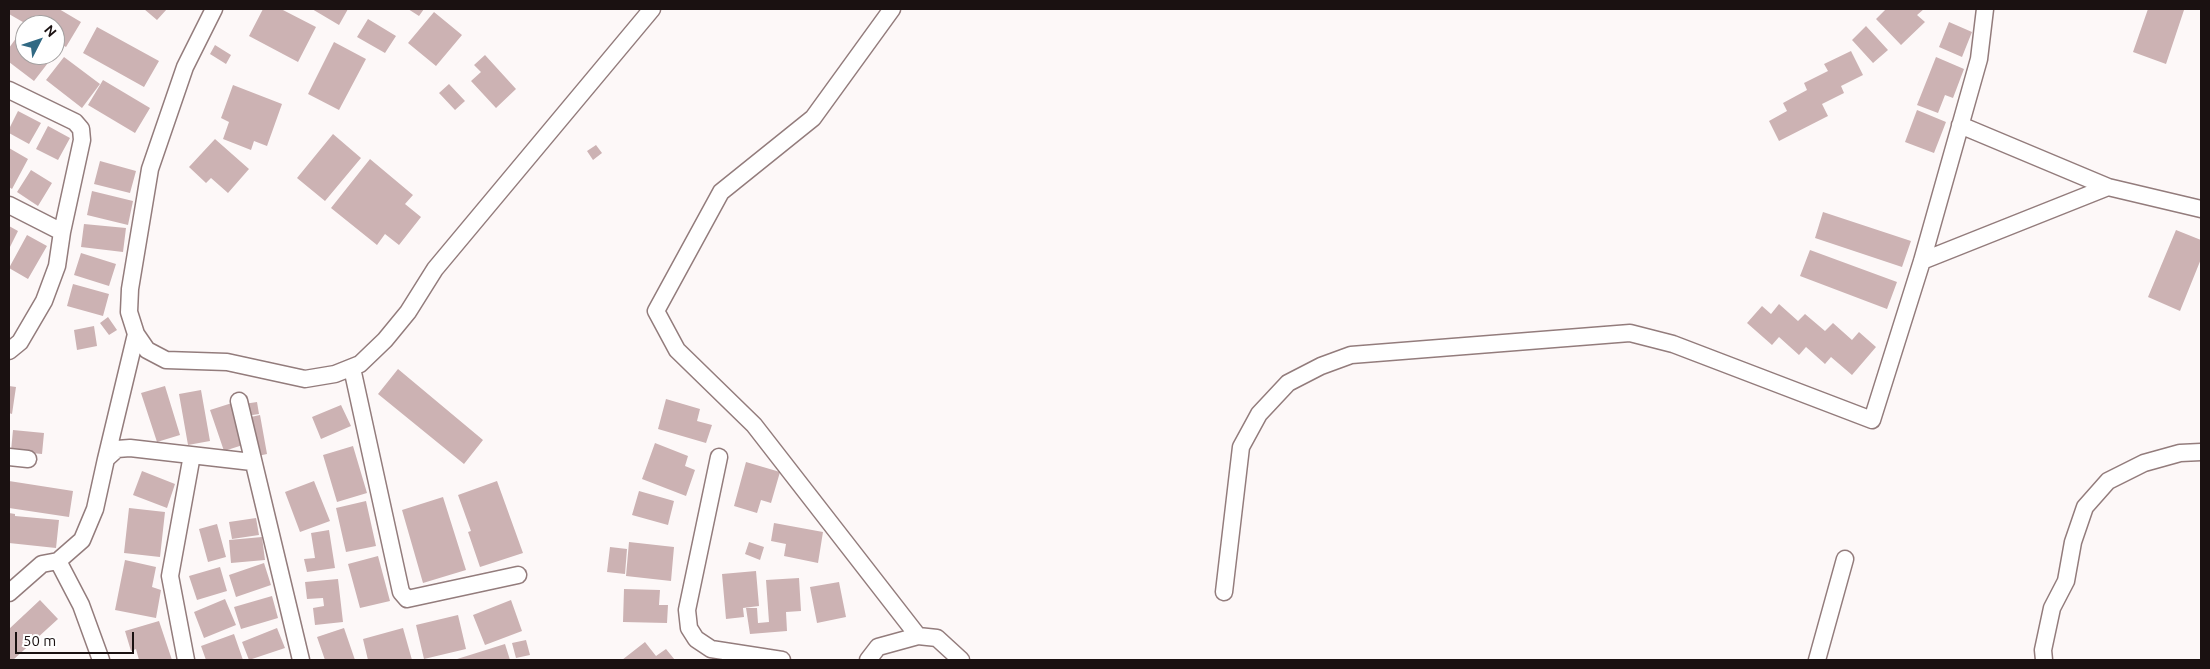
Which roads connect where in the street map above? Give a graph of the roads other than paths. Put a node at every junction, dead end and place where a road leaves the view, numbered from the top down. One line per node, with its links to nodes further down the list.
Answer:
1 (214, 9): 12 (street)
2 (652, 9): 14 (street)
3 (892, 9): 30 (street)
4 (1985, 9): 6 (street)
5 (9, 90): 10 (street)
6 (1960, 125): 7 (street); 11 (street)
7 (2108, 186): 9 (street); 11 (street)
8 (9, 205): 10 (street)
9 (2201, 209)
10 (62, 232): 13 (street)
11 (1922, 261): 28 (street)
12 (136, 334): 14 (street); 21 (street)
13 (9, 351)
14 (352, 368): 26 (street)
15 (238, 401): 22 (street)
16 (2201, 452): 38 (street)
17 (192, 455): 21 (street); 22 (street); 32 (street)
18 (9, 457): 20 (street)
19 (719, 457): 34 (street)
20 (28, 459)
21 (106, 459): 24 (street)
22 (252, 462): 33 (street)
23 (1845, 559): 37 (street)
24 (58, 561): 27 (street); 31 (street)
25 (9, 573): 27 (street)
26 (518, 574)
27 (26, 578): 29 (street)
28 (1224, 592)
29 (9, 593)
30 (918, 636): 35 (street); 36 (street)
31 (101, 660)
32 (186, 660)
33 (301, 660)
34 (782, 660)
35 (868, 660)
36 (961, 660)
37 (1817, 660)
38 (2044, 660)

